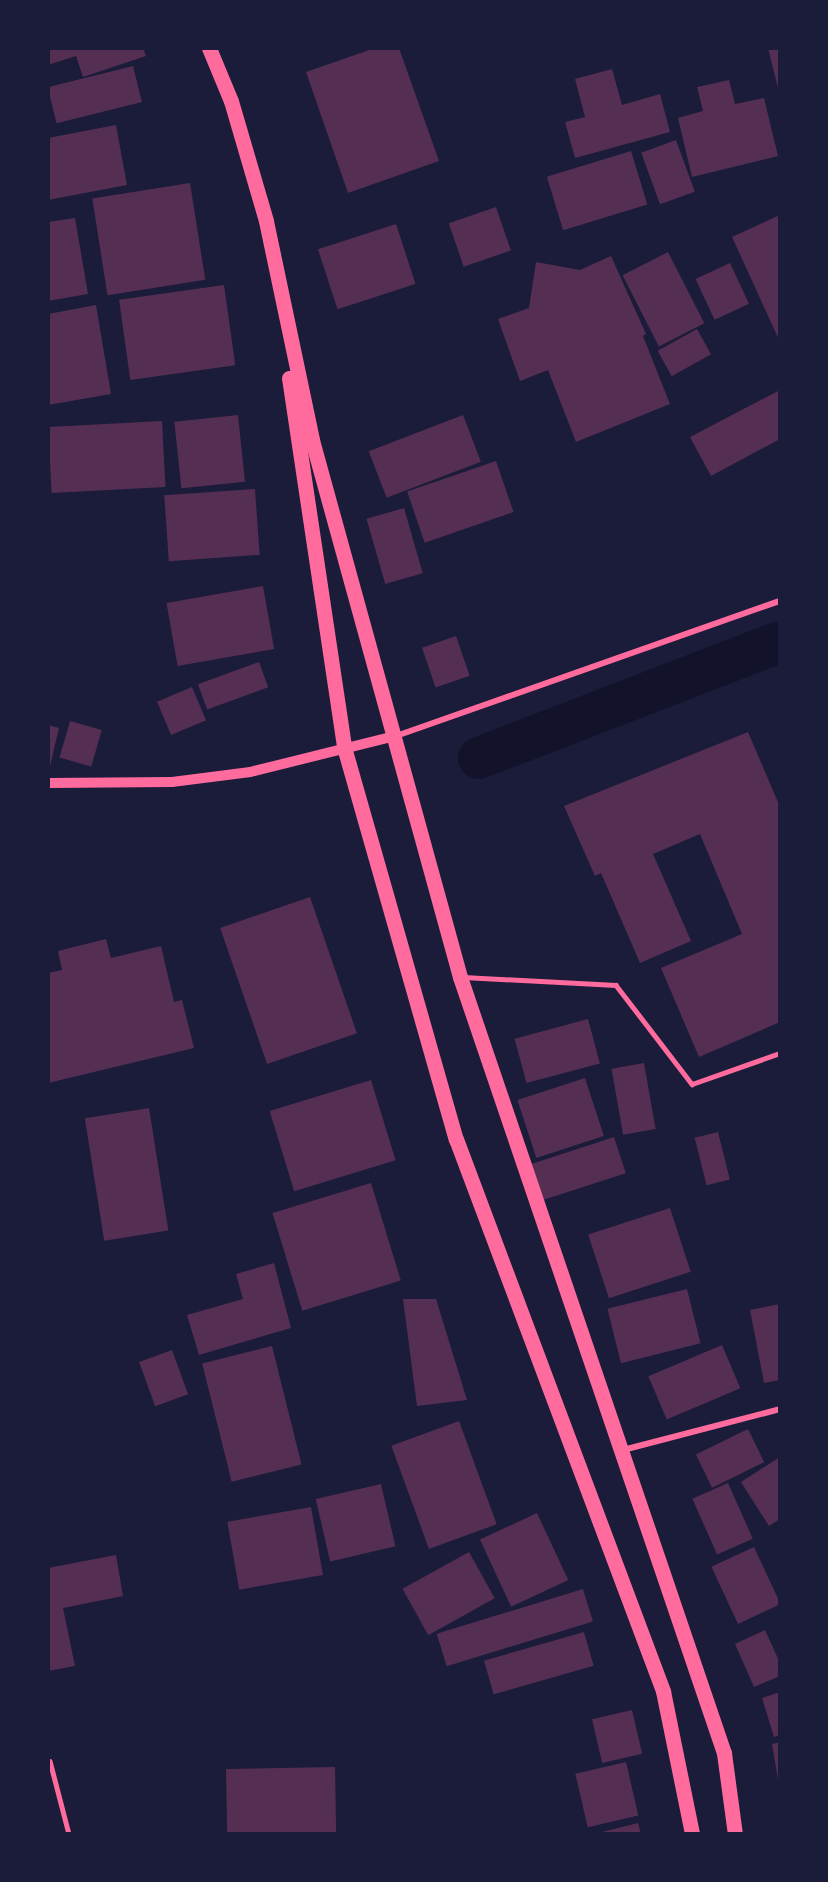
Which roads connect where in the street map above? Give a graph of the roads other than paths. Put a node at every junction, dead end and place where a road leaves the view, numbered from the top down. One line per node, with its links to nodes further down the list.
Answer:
1 (209, 48): 2 (main road)
2 (266, 221): 4 (main road); 5 (main road)
3 (780, 601): 4 (street)
4 (395, 736): 5 (street); 7 (main road)
5 (344, 747): 6 (street); 13 (main road)
6 (48, 783)
7 (460, 977): 8 (lane); 10 (main road)
8 (780, 1053)
9 (780, 1409): 10 (street)
10 (623, 1450): 14 (main road)
11 (50, 1761): 12 (lane)
12 (69, 1834)
13 (692, 1834)
14 (735, 1834)

